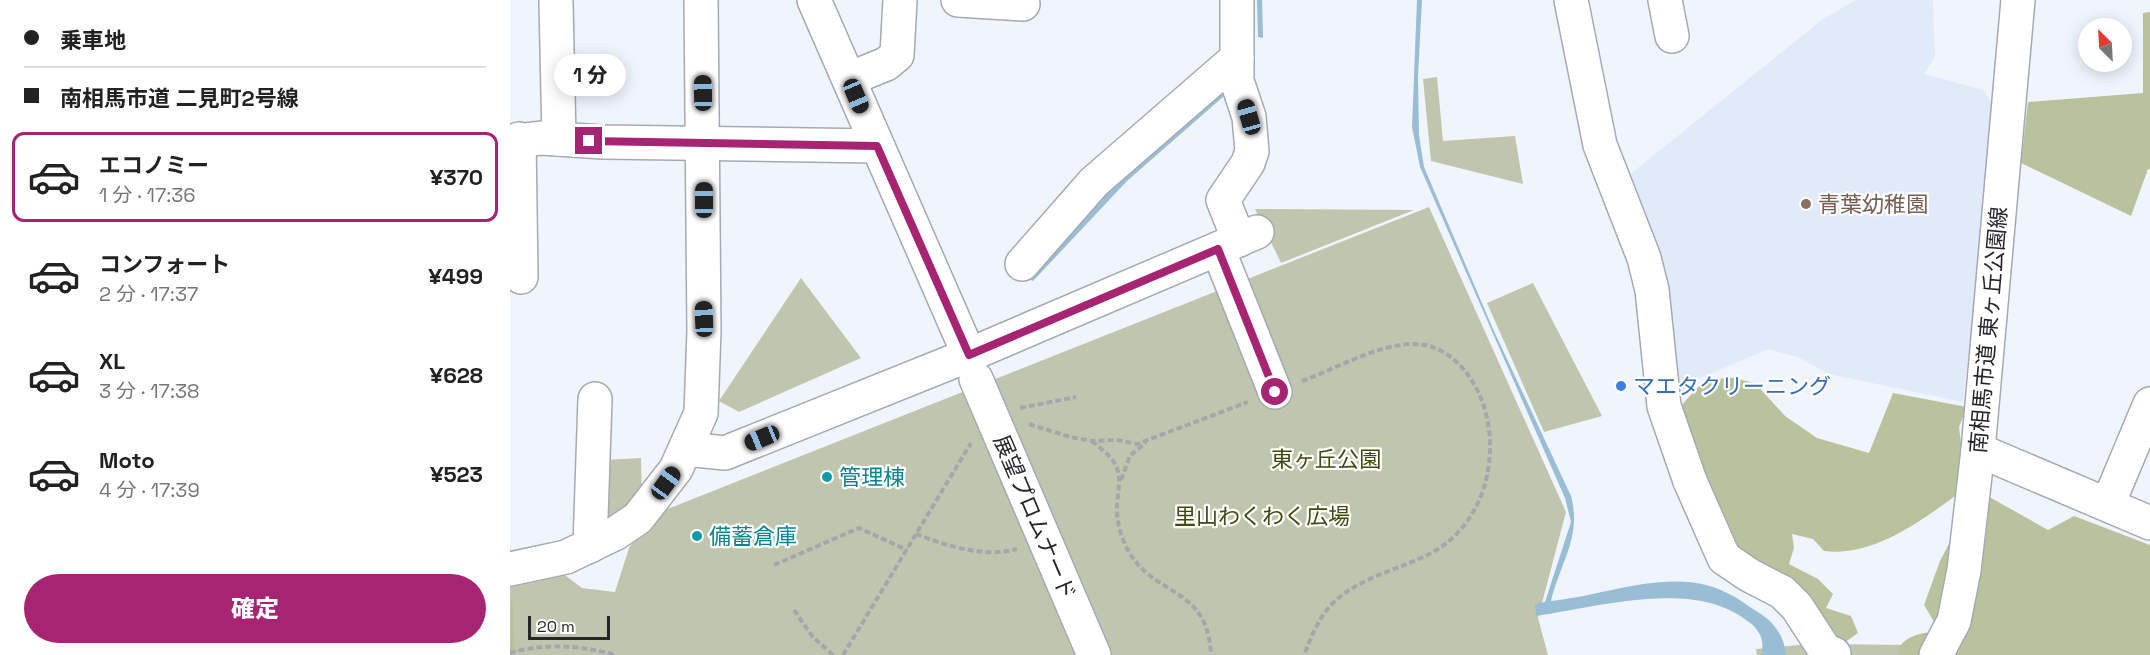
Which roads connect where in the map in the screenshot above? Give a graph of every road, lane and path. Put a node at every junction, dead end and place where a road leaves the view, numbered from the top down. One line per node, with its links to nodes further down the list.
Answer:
1 (701, 0): 16 (street)
2 (814, 0): 13 (street, 展望プロムナード)
3 (900, 0): 13 (street)
4 (958, 0): 10 (street)
5 (1237, 0): 12 (street)
6 (1571, 0): 48 (street)
7 (1665, 0): 11 (street)
8 (2018, 0): 30 (street, 南相馬市道 東ヶ丘公園線)
9 (555, 3): 14 (street)
10 (1023, 4)
11 (1672, 36)
12 (1237, 58): 18 (street); 19 (street)
13 (849, 79): 17 (street, 展望プロムナード)
14 (559, 139): 15 (street); 16 (street)
15 (515, 140): 20 (street)
16 (703, 144): 17 (street); 29 (street)
17 (877, 146): 21 (street, 展望プロムナード)
18 (1238, 240): 21 (street); 22 (street)
19 (1022, 264)
20 (521, 277)
21 (972, 367): 26 (street, 展望プロムナード); 29 (street)
22 (1275, 392): 27 (path); 47 (path)
23 (1076, 397): 26 (path)
24 (595, 399): 36 (street)
25 (2150, 404): 32 (street)
26 (990, 414): 28 (path); 34 (path); 35 (street, 展望プロムナード)
27 (1148, 440): 28 (path); 31 (path)
28 (1091, 441): 31 (path)
29 (686, 449): 36 (street)
30 (1978, 450): 32 (street); 49 (street, 南相馬市道 東ヶ丘公園線)
31 (1120, 483): 46 (path)
32 (2108, 504): 33 (street)
33 (2150, 523)
34 (916, 534): 35 (path); 37 (path)
35 (1044, 535): 45 (street, 展望プロムナード)
36 (590, 546): 39 (street)
37 (906, 550): 38 (path); 44 (path)
38 (774, 565)
39 (510, 569)
40 (794, 610): 43 (path)
41 (510, 653): 42 (path)
42 (615, 655)
43 (833, 655)
44 (843, 655)
45 (1094, 655)
46 (1211, 655)
47 (1304, 655)
48 (1835, 655)
49 (1936, 655)

